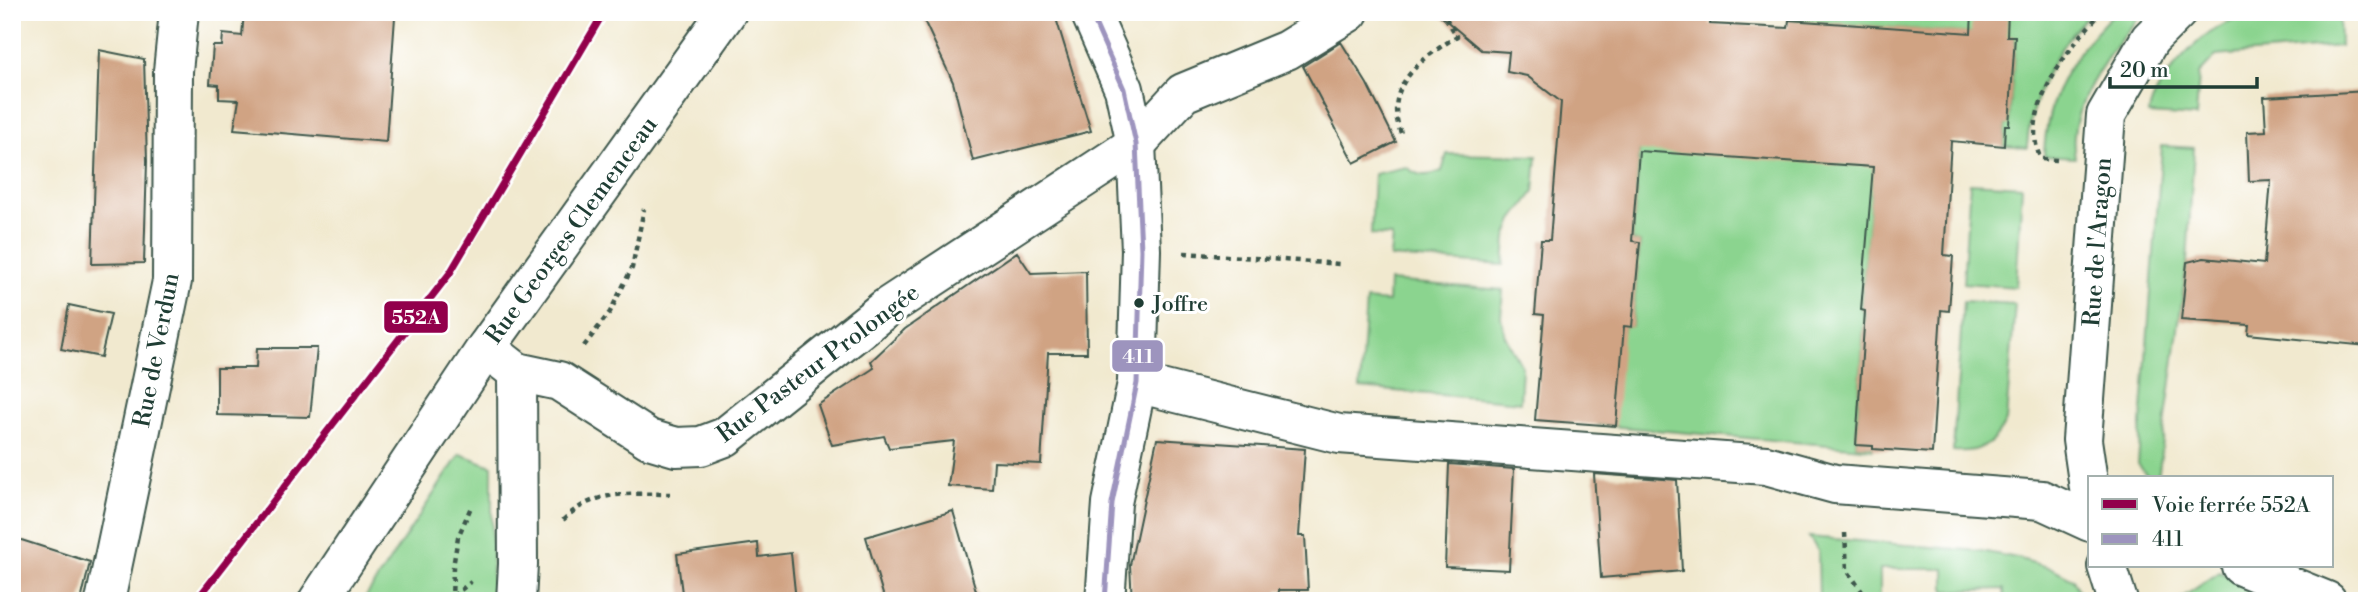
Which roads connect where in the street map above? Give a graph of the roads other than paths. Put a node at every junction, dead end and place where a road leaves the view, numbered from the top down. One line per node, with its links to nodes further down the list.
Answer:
1 (179, 12): 15 (street, Rue de Verdun)
2 (727, 12): 7 (street, Rue Georges Clemenceau)
3 (1090, 12): 6 (street)
4 (1349, 12): 6 (street, Rue Pasteur Prolongée)
5 (2177, 12): 10 (street, Rue de l'Aragon)
6 (1136, 144): 8 (street, Rue Pasteur Prolongée); 9 (street)
7 (486, 348): 8 (street, Rue Pasteur Prolongée); 16 (street, Rue Georges Clemenceau)
8 (517, 372): 14 (street)
9 (1136, 383): 11 (street); 17 (street)
10 (2088, 481)
11 (2088, 521)
12 (2108, 568): 18 (street)
13 (2246, 568): 19 (street)
14 (517, 582)
15 (105, 601)
16 (318, 601)
17 (1105, 601)
18 (2118, 601)
19 (2327, 601)

